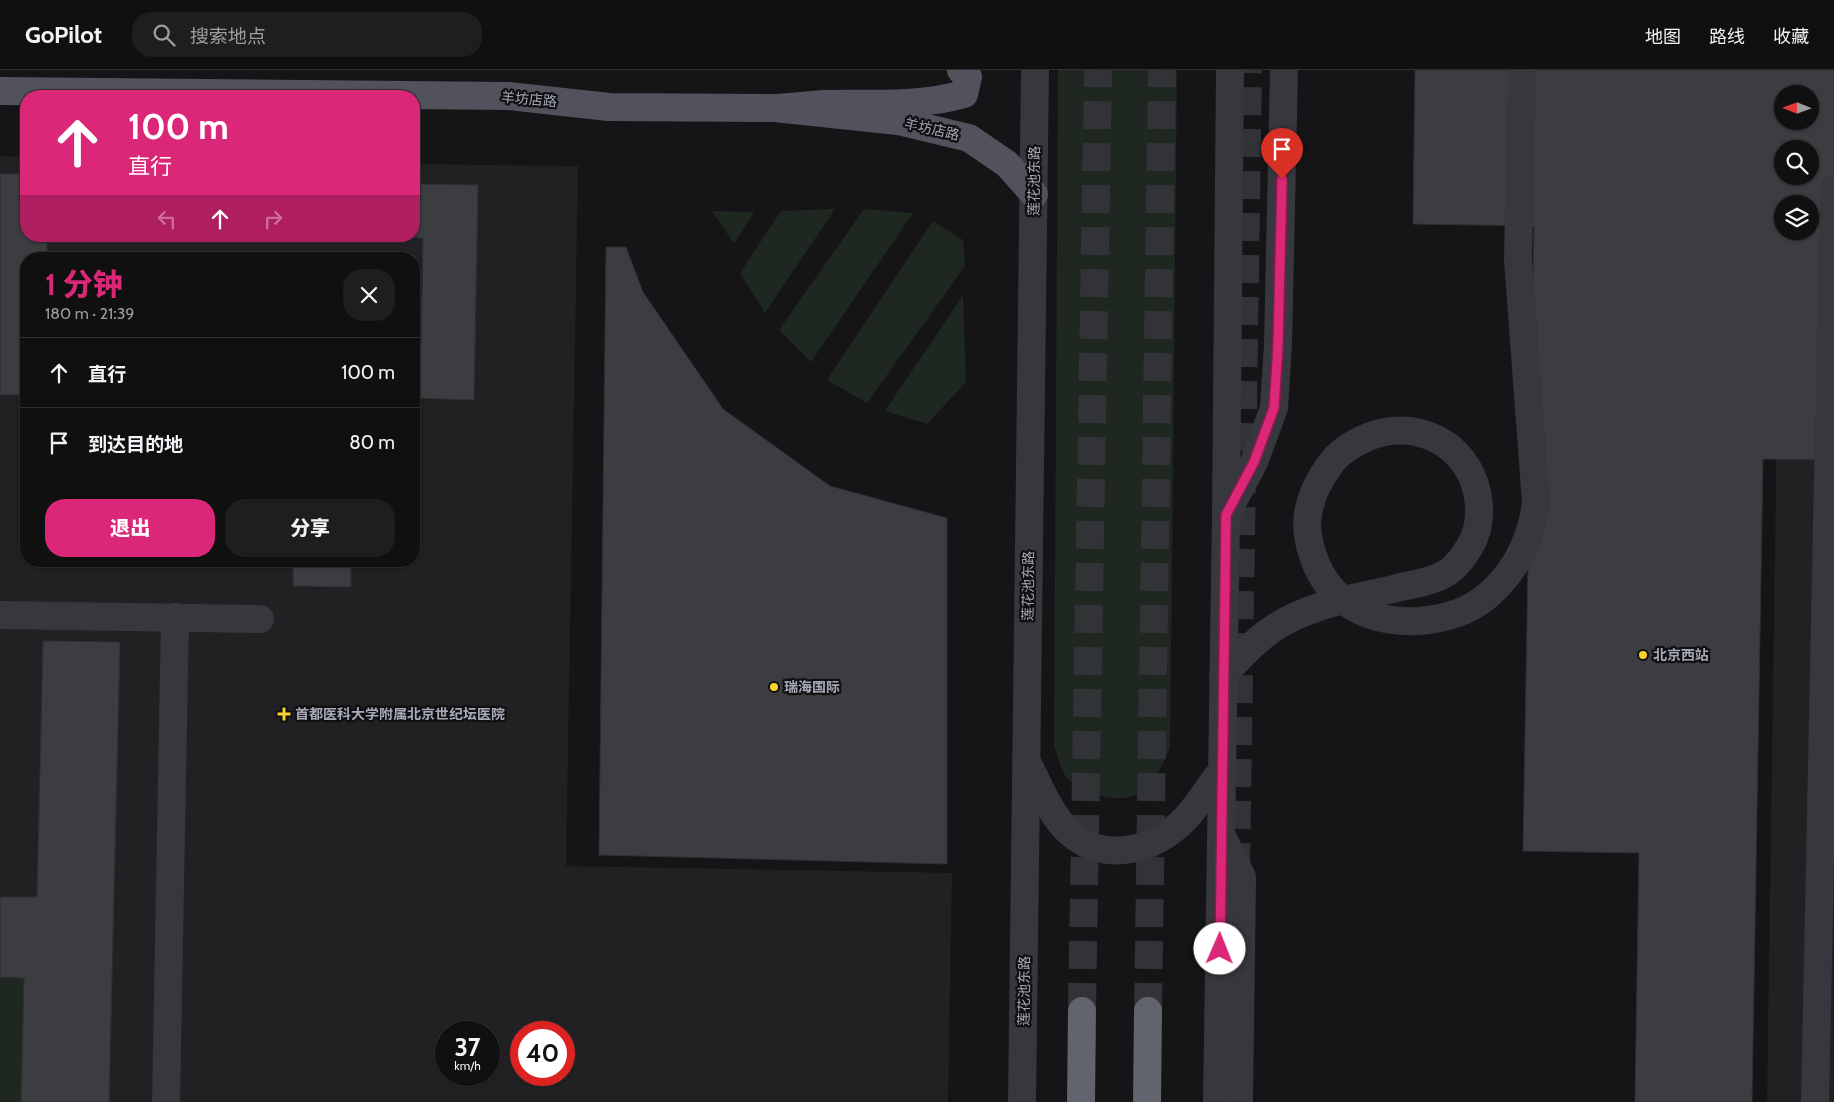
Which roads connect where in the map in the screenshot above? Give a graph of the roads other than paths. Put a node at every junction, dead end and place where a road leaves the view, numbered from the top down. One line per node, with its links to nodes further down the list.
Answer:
1 (961, 70): 9 (main road, bridge)
2 (1035, 70): 11 (street, 莲花池东路)
3 (1230, 70): 12 (street)
4 (1284, 70): 12 (street)
5 (1522, 70): 16 (street, bridge)
6 (0, 91): 7 (main road, 羊坊店路)
7 (20, 91)
8 (420, 95): 9 (main road, 羊坊店路)
9 (775, 108): 11 (main road, 羊坊店路, bridge)
10 (1834, 188): 28 (street)
11 (1034, 194): 17 (street, 莲花池东路)
12 (1226, 515): 16 (street)
13 (0, 616): 14 (street)
14 (175, 617): 15 (street); 22 (street)
15 (260, 618)
16 (1223, 675): 18 (street)
17 (1026, 760): 18 (street); 23 (street, 莲花池东路)
18 (1222, 769): 19 (street)
19 (1221, 834): 26 (street); 27 (street)
20 (1082, 1011): 24 (highway)
21 (1148, 1011): 25 (highway)
22 (166, 1102)
23 (1022, 1102)
24 (1081, 1102)
25 (1147, 1102)
26 (1217, 1102)
27 (1239, 1102)
28 (1815, 1102)

